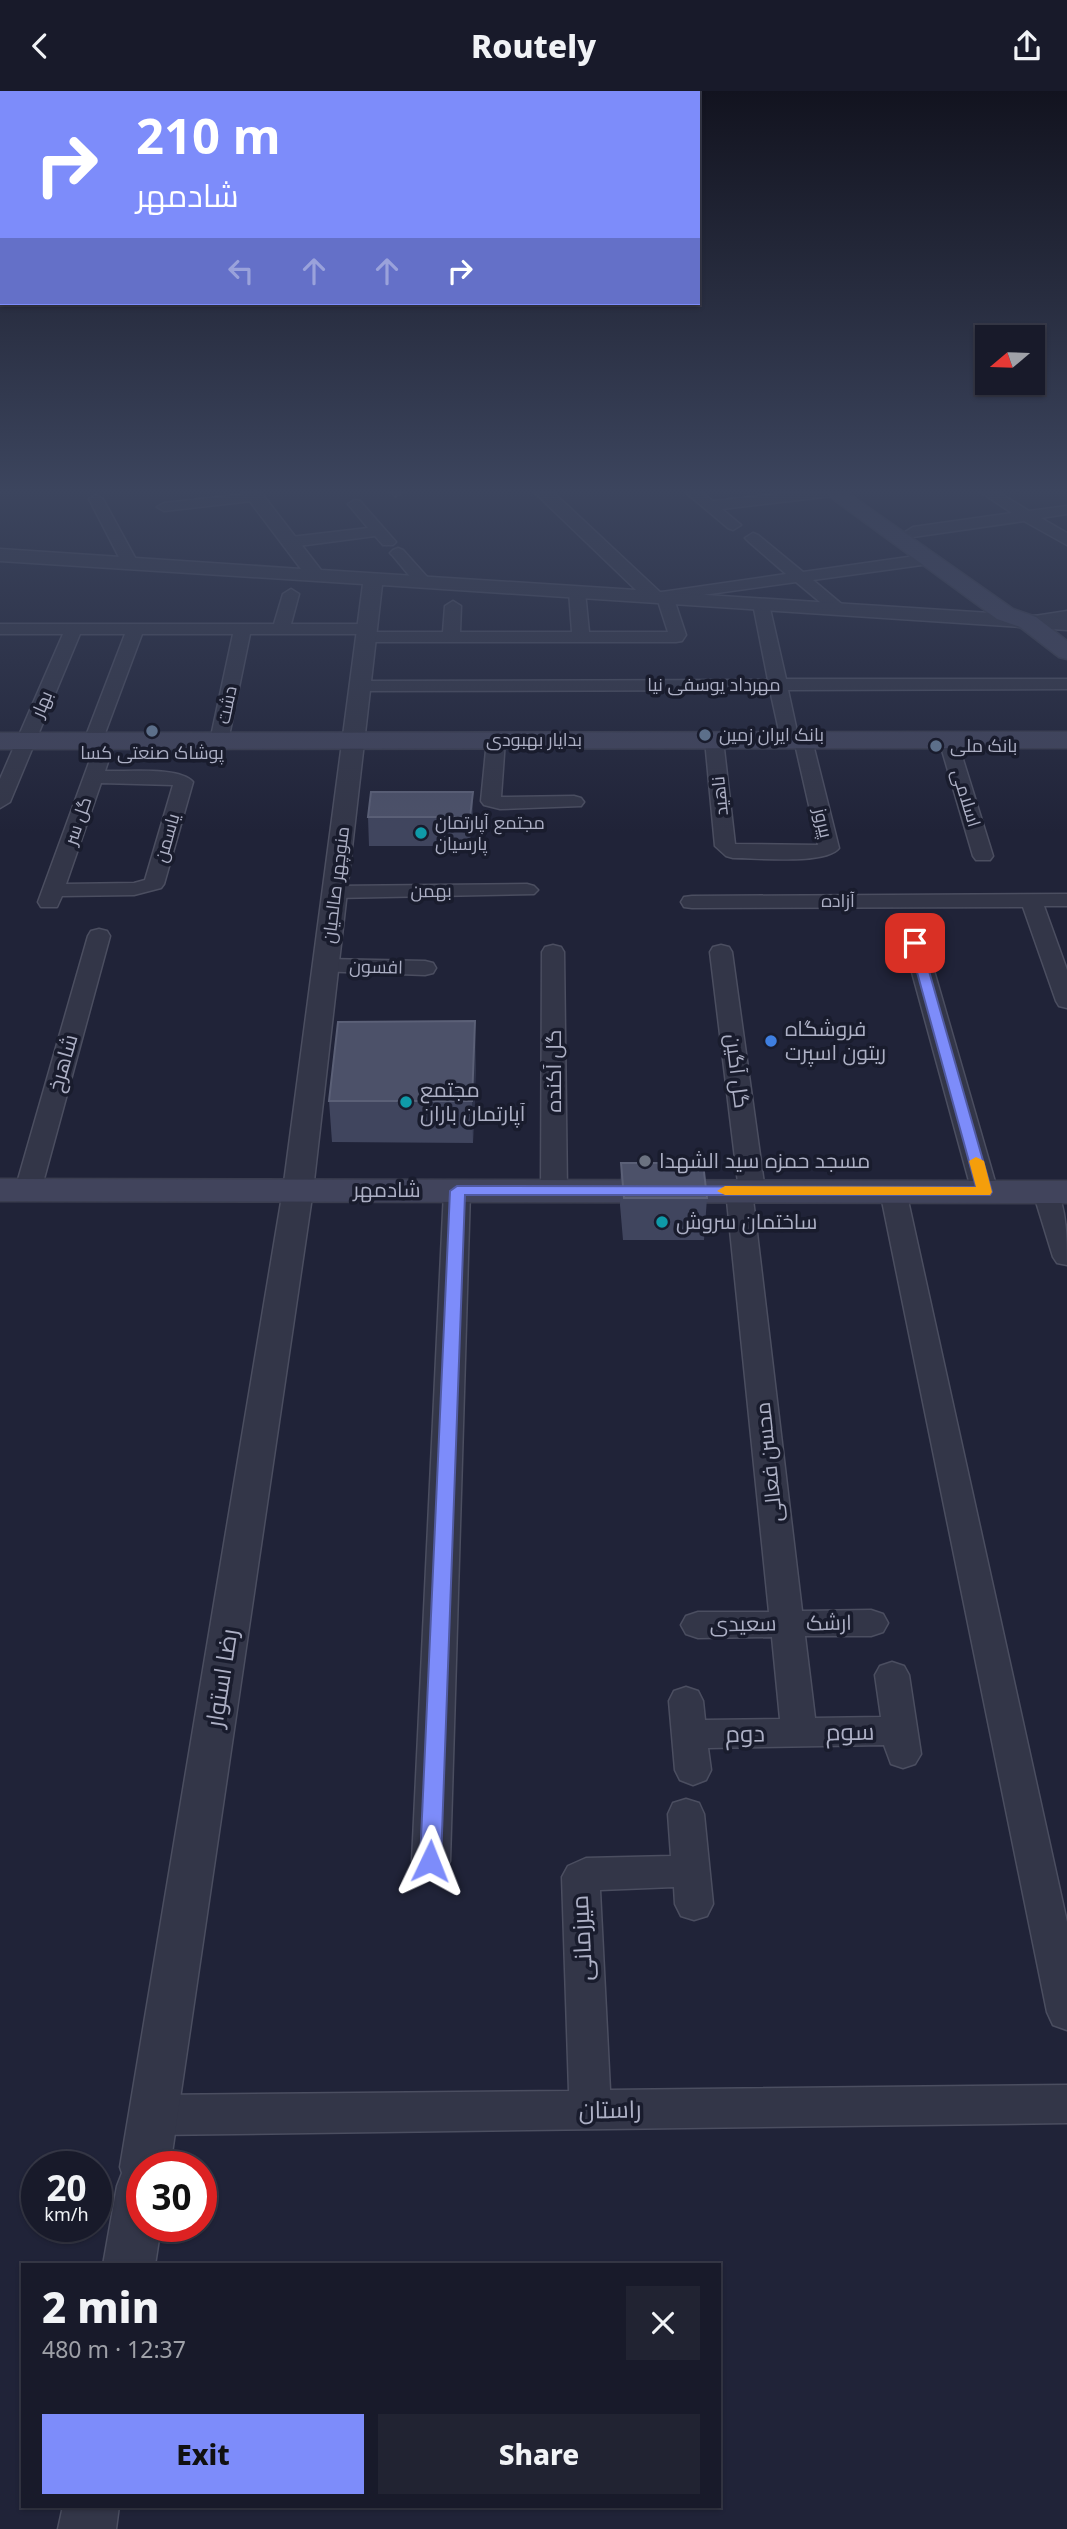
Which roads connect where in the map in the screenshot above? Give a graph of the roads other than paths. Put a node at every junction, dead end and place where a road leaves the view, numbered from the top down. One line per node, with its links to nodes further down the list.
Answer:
1 (761, 604): 24 (street)
2 (288, 605): 19 (street)
3 (370, 605): 20 (street, منوچهر صالحیان)
4 (578, 605): 22 (street)
5 (663, 605): 22 (street)
6 (773, 605): 11 (street)
7 (833, 605): 11 (street)
8 (992, 605): 13 (main road)
9 (1014, 605): 13 (main road)
10 (453, 606): 21 (street)
11 (838, 609): 13 (street)
12 (1067, 616): 13 (street)
13 (1028, 622): 14 (street); 23 (main road)
14 (1067, 624)
15 (0, 629): 16 (street)
16 (74, 629): 17 (street); 34 (street, بهار)
17 (135, 629): 18 (street); 35 (street, گل سر)
18 (243, 629): 19 (street); 36 (street, دشت)
19 (281, 629): 20 (street)
20 (367, 633): 21 (street); 26 (street, منوچهر صالحیان)
21 (451, 637): 22 (street)
22 (581, 637)
23 (1067, 652)
24 (778, 684): 25 (street, مهرداد یوسفی نیا); 26 (street, مهرداد یوسفی نیا); 30 (street)
25 (1067, 684)
26 (360, 686): 27 (street, منوچهر صالحیان)
27 (354, 740): 28 (main road, بدایار بهبودی); 36 (main road, بدایار بهبودی); 43 (street, منوچهر صالحیان)
28 (496, 740): 29 (main road, بدایار بهبودی); 39 (street)
29 (714, 740): 30 (main road, بدایار بهبودی); 40 (street, ناهید)
30 (796, 740): 31 (main road, بدایار بهبودی); 40 (street, پیروز)
31 (948, 740): 32 (main road, بدایار بهبودی); 41 (street, اسلامی)
32 (1067, 740)
33 (0, 741): 34 (main road, بدایار بهبودی)
34 (27, 741): 35 (main road, بدایار بهبودی); 38 (street, بهار)
35 (100, 741): 36 (main road, بدایار بهبودی); 37 (street, گل سر)
36 (219, 741)
37 (94, 777): 44 (street, گل سر); 44 (street, یاسمن)
38 (0, 801)
39 (574, 803)
40 (729, 850)
41 (983, 856)
42 (527, 890): 43 (street, بهمن)
43 (335, 892): 52 (street, منوچهر صالحیان)
44 (52, 895)
45 (1031, 900): 46 (street, آزاده); 47 (street, آزاده); 54 (street)
46 (1067, 900)
47 (692, 902)
48 (99, 936): 55 (street, شاهرخ)
49 (915, 943): 61 (street)
50 (553, 952): 58 (street, گل آکنده)
51 (721, 952): 59 (street, گل آگین)
52 (326, 966): 53 (street, افسون); 56 (street, منوچهر صالحیان)
53 (425, 968)
54 (1067, 1001)
55 (14, 1190): 56 (main road, شادمهر)
56 (298, 1190): 57 (main road, شادمهر); 75 (street, رضا استوار)
57 (457, 1191): 58 (main road, شادمهر); 71 (street)
58 (554, 1191): 59 (main road, شادمهر)
59 (746, 1191): 60 (main road, شادمهر); 65 (street, محسن فعالی)
60 (893, 1191): 61 (main road, شادمهر); 72 (street)
61 (985, 1192): 62 (main road, شادمهر)
62 (1057, 1192): 63 (street)
63 (1067, 1257)
64 (871, 1623): 65 (street, ارشک)
65 (787, 1624): 66 (street, سعیدی); 68 (street, محسن فعالی)
66 (698, 1625)
67 (892, 1675): 68 (street, سوم)
68 (799, 1733): 69 (street, دوم)
69 (694, 1770)
70 (686, 1814): 74 (street, میرزمانی)
71 (430, 1861)
72 (1067, 2012)
73 (1067, 2103): 74 (street, راستان)
74 (590, 2110): 75 (street, راستان)
75 (152, 2115): 76 (street, رضا استوار)
76 (147, 2151)
77 (133, 2242): 78 (street)
78 (129, 2263)
79 (91, 2508): 80 (street)
80 (87, 2529)

